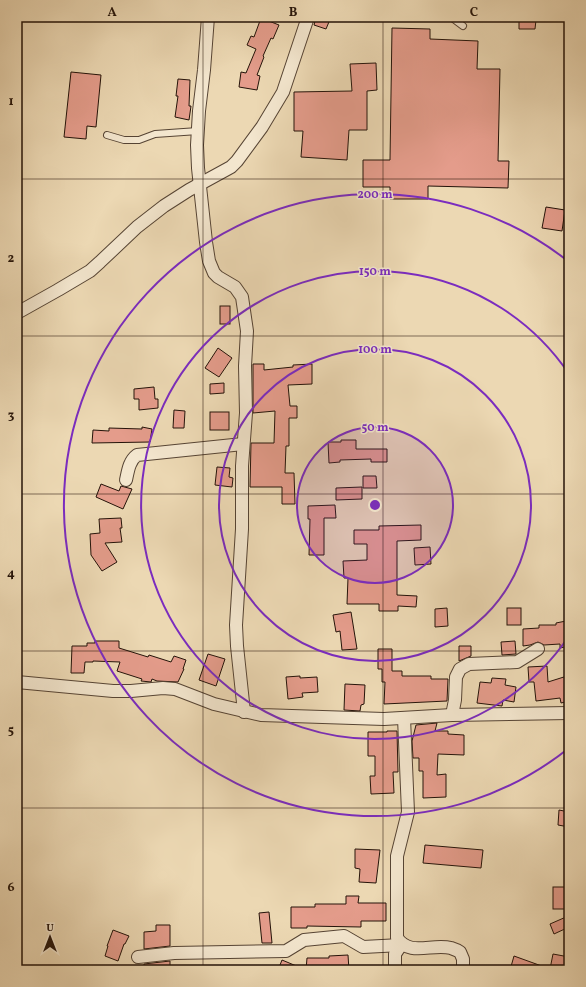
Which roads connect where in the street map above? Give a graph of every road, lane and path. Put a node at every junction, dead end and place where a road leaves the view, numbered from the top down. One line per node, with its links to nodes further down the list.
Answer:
1 (208, 17): 5 (street)
2 (308, 17): 7 (street)
3 (451, 17): 4 (lane)
4 (463, 26)
5 (198, 131): 6 (lane); 7 (street)
6 (107, 135)
7 (200, 184): 8 (street); 9 (street)
8 (17, 313)
9 (244, 444): 10 (street); 13 (street)
10 (126, 480)
11 (538, 649): 15 (street)
12 (17, 682): 13 (street)
13 (244, 712): 16 (street)
14 (569, 713): 15 (street)
15 (452, 715): 16 (street)
16 (404, 718): 17 (street)
17 (401, 945): 18 (street); 19 (street); 20 (street)
18 (138, 957)
19 (395, 970)
20 (463, 970)

